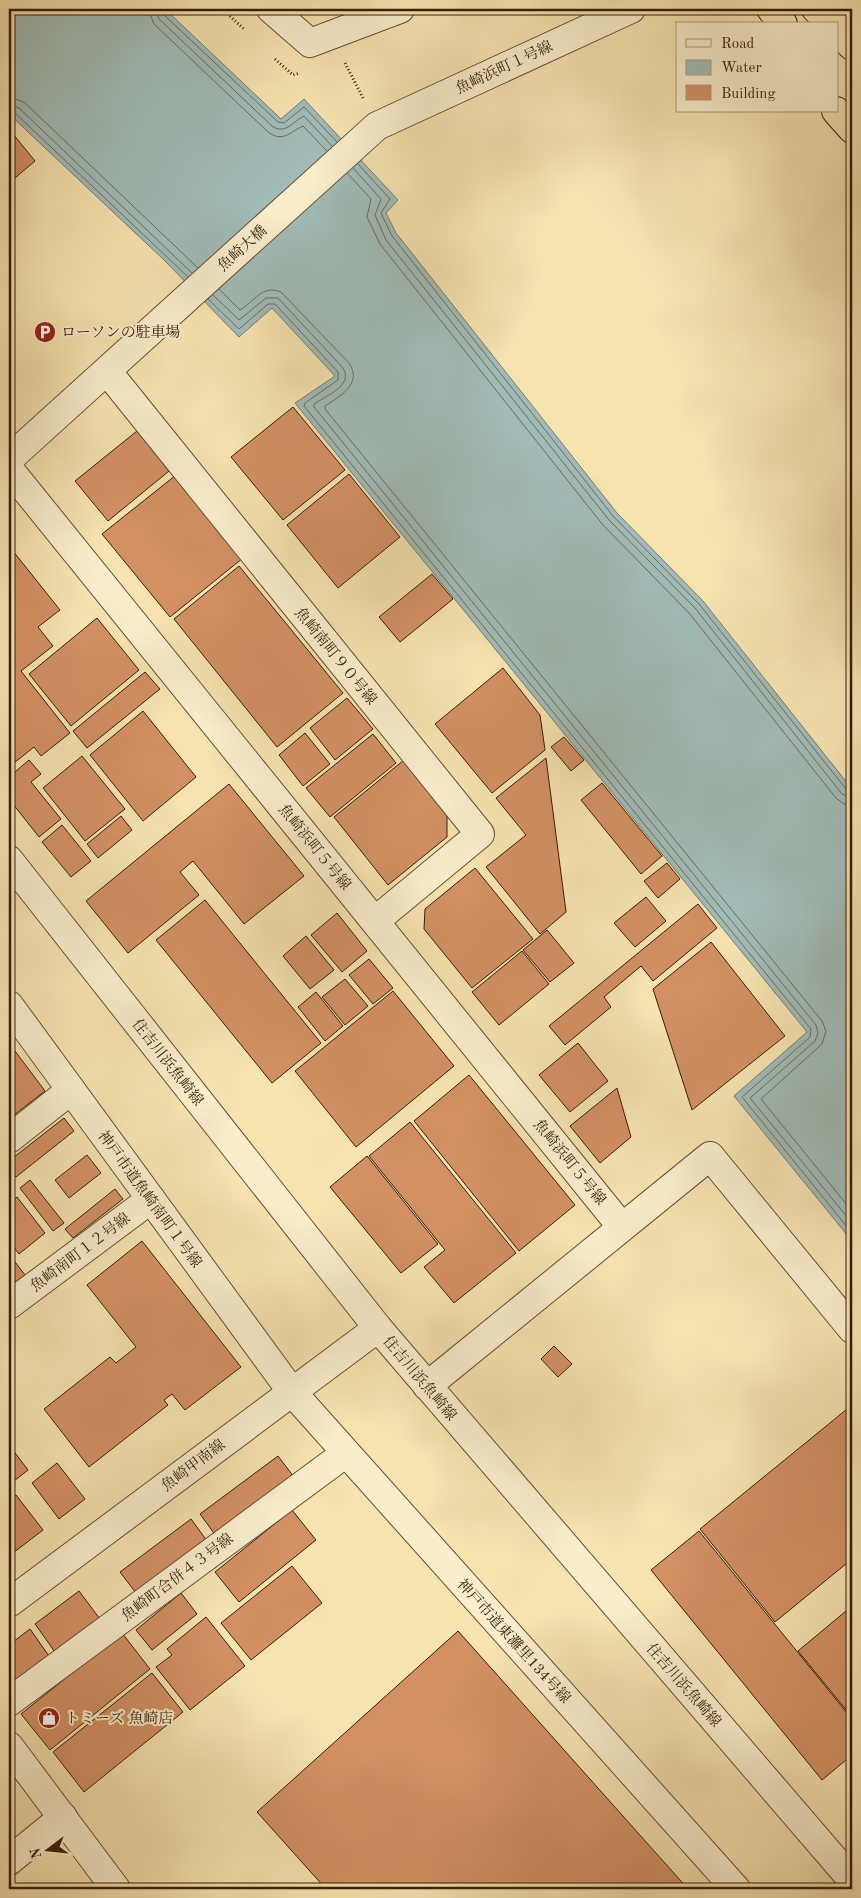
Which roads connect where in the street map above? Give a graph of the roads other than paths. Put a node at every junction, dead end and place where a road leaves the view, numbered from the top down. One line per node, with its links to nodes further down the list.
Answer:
1 (271, 9): 2 (street)
2 (400, 9)
3 (631, 9): 17 (street, 魚崎浜町１号線)
4 (751, 9): 9 (highway)
5 (770, 9): 10 (highway)
6 (816, 9): 11 (highway)
7 (847, 9): 8 (highway)
8 (852, 14)
9 (761, 22)
10 (781, 22)
11 (828, 22)
12 (838, 31): 13 (highway)
13 (852, 46)
14 (838, 91): 15 (highway)
15 (852, 106)
16 (837, 112): 18 (highway)
17 (377, 126): 19 (street, 魚崎大橋)
18 (852, 129)
19 (107, 371): 20 (street, 魚崎大橋); 23 (street, 魚崎南町９０号線)
20 (9, 459)
21 (9, 469): 23 (street, 魚崎浜町５号線)
22 (9, 860): 30 (street, 住吉川浜魚崎線)
23 (375, 921): 28 (street, 魚崎浜町５号線)
24 (9, 1005): 25 (street, 神戸市道魚崎南町１号線)
25 (71, 1090): 26 (street); 27 (street, 神戸市道魚崎南町１号線)
26 (9, 1139)
27 (151, 1199): 29 (street, 魚崎南町１２号線); 33 (street, 神戸市道魚崎南町１号線)
28 (622, 1226): 31 (street); 32 (street)
29 (9, 1305)
30 (378, 1328): 32 (street, 住吉川浜魚崎線); 33 (street, 魚崎甲南線)
31 (852, 1329)
32 (427, 1386): 40 (street, 住吉川浜魚崎線)
33 (292, 1392): 34 (street, 神戸市道東灘里134号線); 35 (street, 魚崎甲南線)
34 (346, 1453): 36 (street, 魚崎町合併４３号線); 42 (street, 神戸市道東灘里134号線)
35 (9, 1604)
36 (9, 1702)
37 (9, 1746): 38 (street)
38 (63, 1816): 39 (street); 41 (street)
39 (9, 1861)
40 (852, 1880)
41 (116, 1889)
42 (736, 1889)

